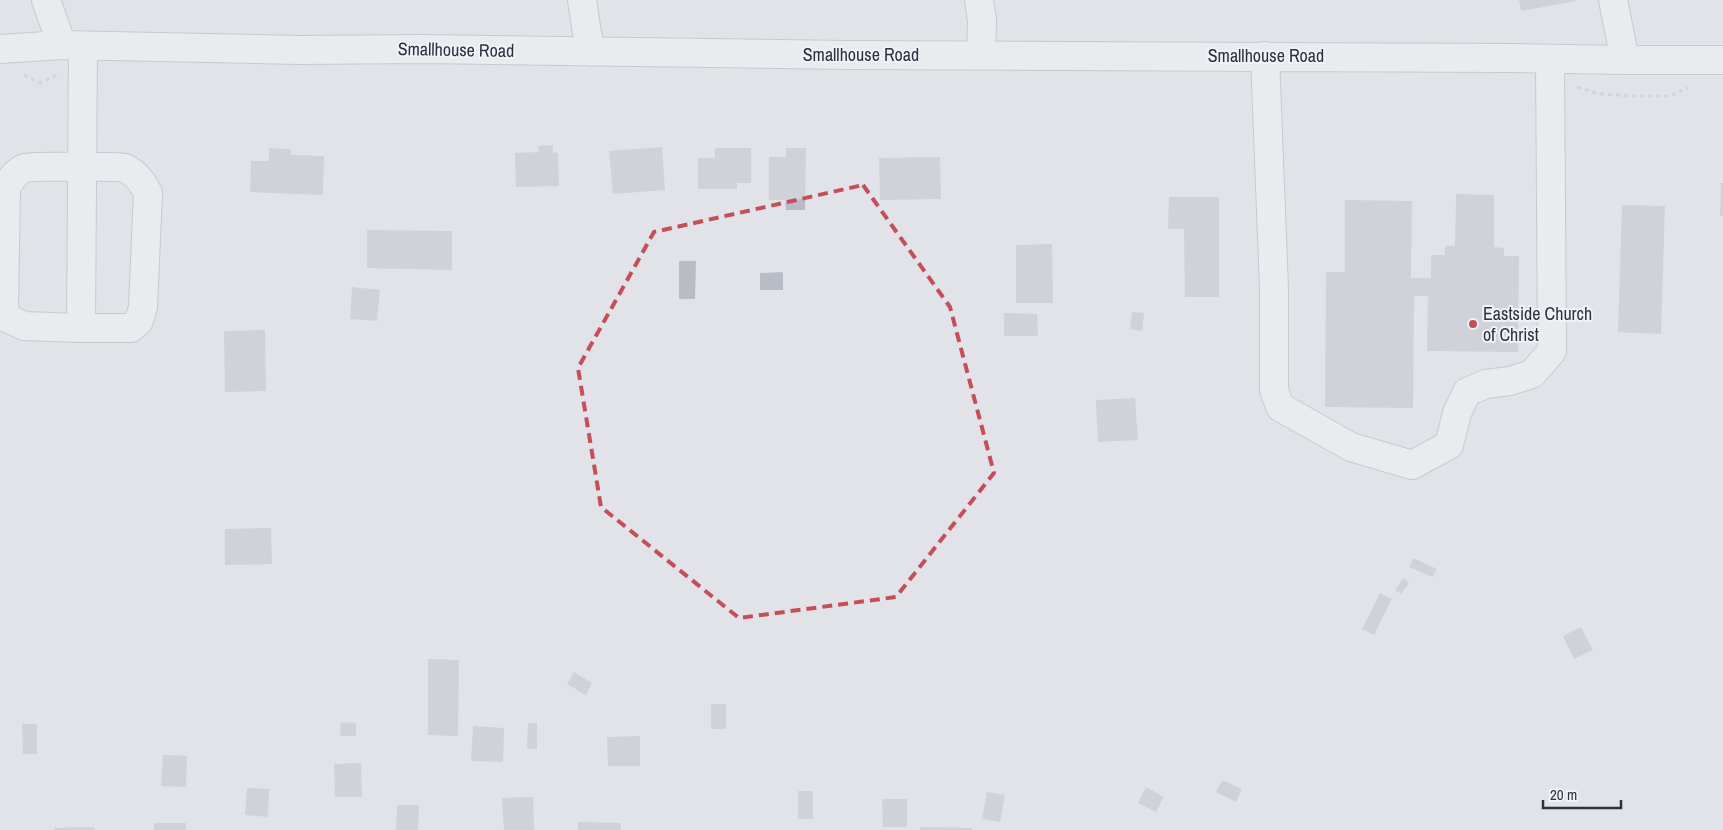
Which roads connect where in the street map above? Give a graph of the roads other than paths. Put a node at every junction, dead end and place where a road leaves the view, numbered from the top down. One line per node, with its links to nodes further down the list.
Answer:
1 (46, 0): 5 (street)
2 (582, 0): 7 (street)
3 (979, 0): 8 (street)
4 (1613, 0): 11 (street)
5 (72, 46): 6 (street, Smallhouse Road); 7 (street, Smallhouse Road); 13 (street)
6 (0, 49)
7 (592, 52): 8 (street, Smallhouse Road)
8 (981, 55): 9 (street, Smallhouse Road)
9 (1265, 56): 10 (street, Smallhouse Road); 10 (street)
10 (1550, 59): 11 (street, Smallhouse Road)
11 (1625, 60): 12 (street, Smallhouse Road)
12 (1723, 60)
13 (82, 167): 14 (street); 14 (street); 14 (street)
14 (81, 328)

